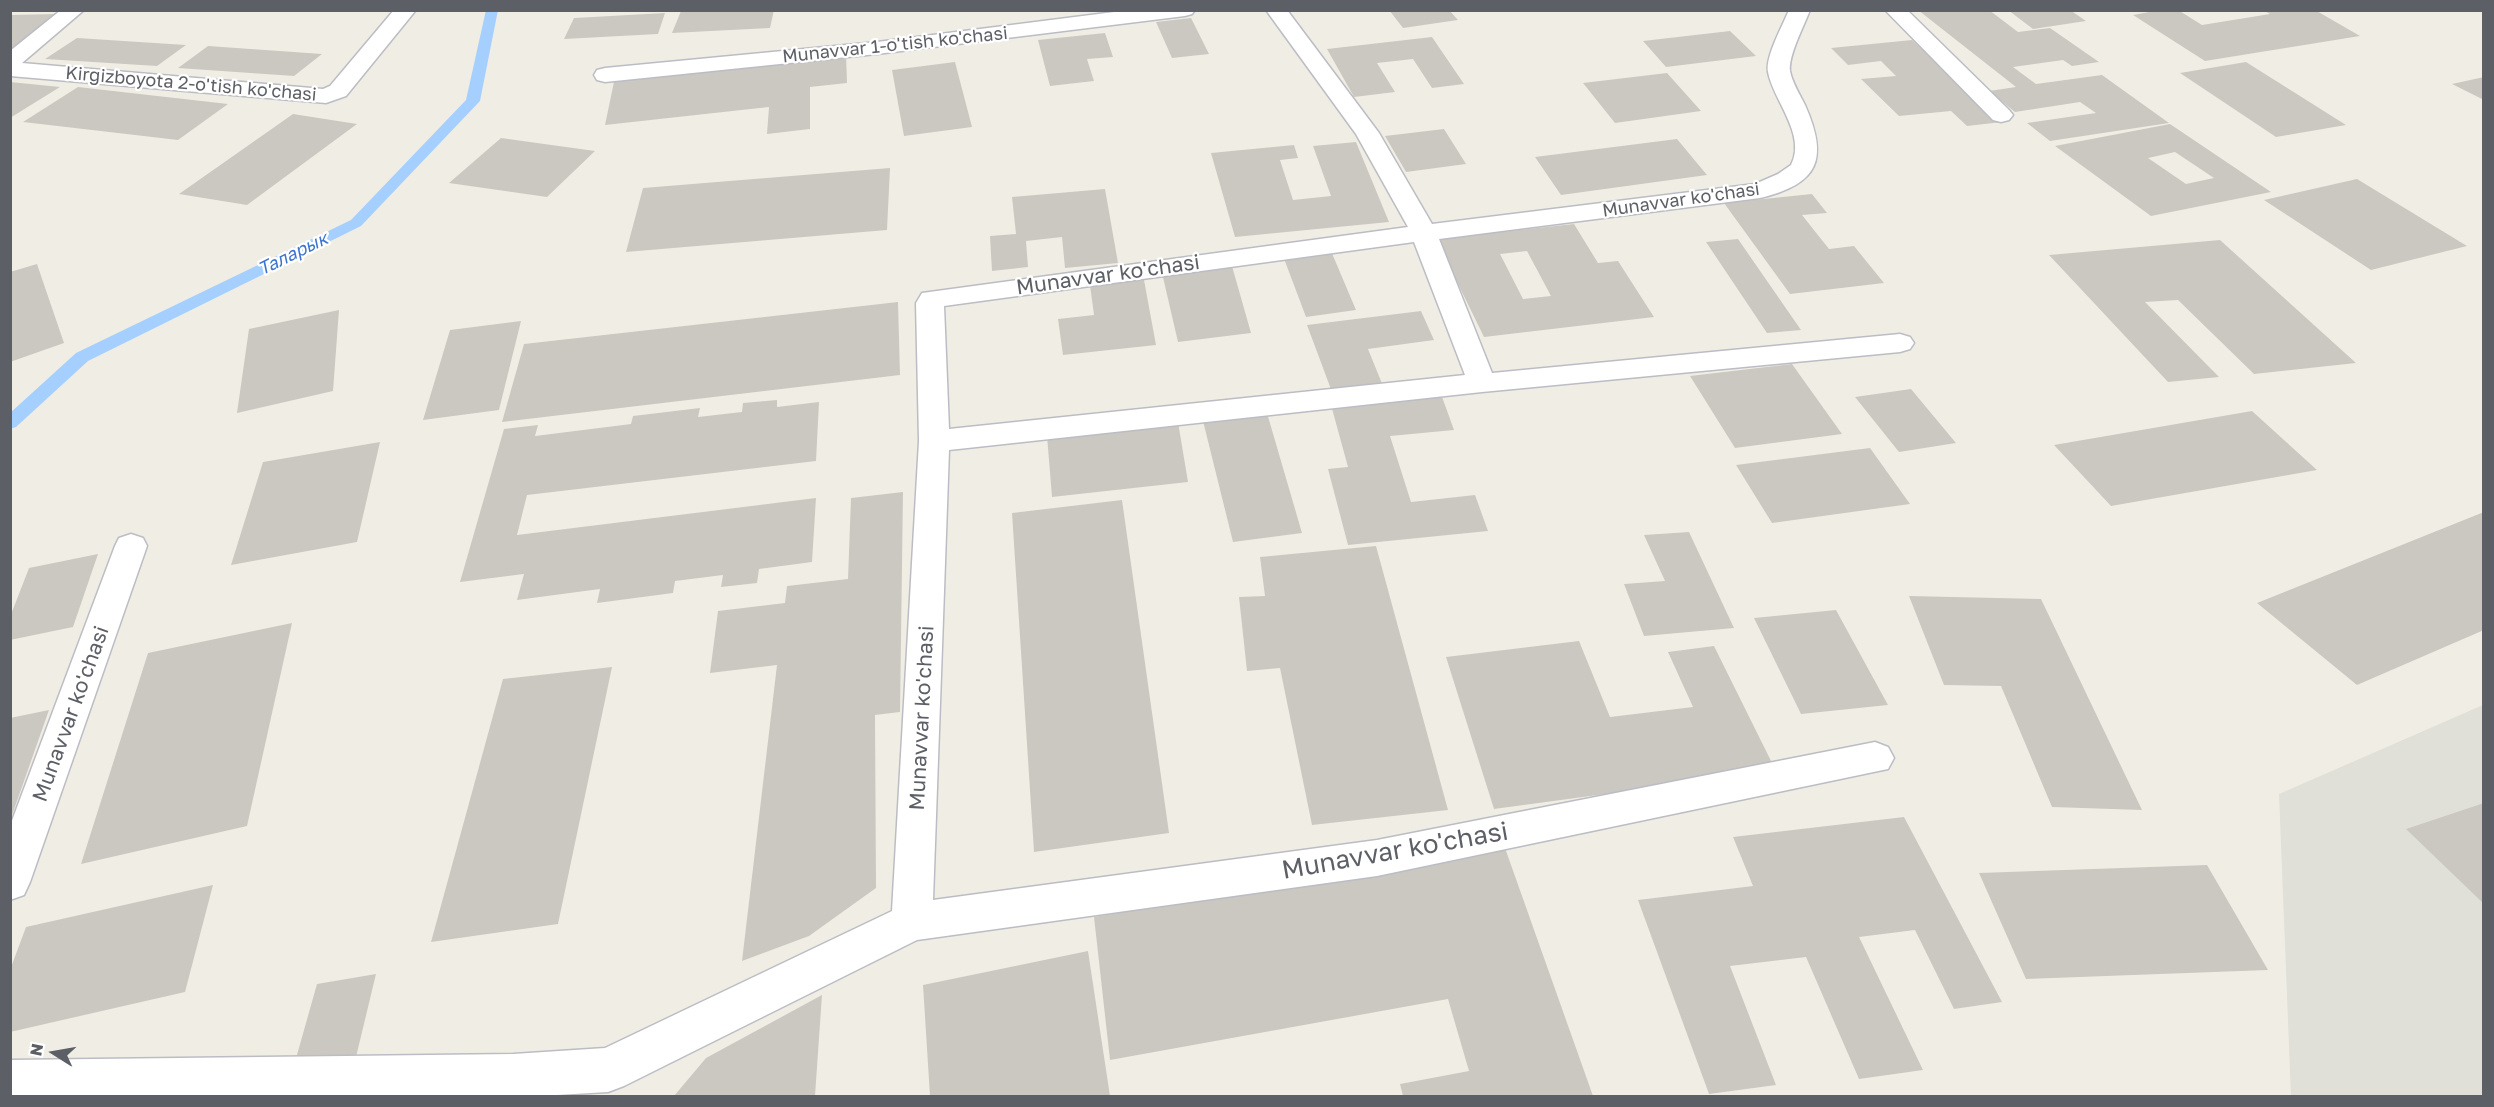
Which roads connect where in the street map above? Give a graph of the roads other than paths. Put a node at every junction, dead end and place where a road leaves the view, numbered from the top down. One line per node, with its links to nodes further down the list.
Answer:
1 (74, 10): 7 (street)
2 (406, 10): 8 (street, Kirgizboyota 2-o'tish ko'chasi)
3 (1185, 10): 9 (street, Munavvar 1-o'tish ko'chasi)
4 (1276, 10): 11 (street)
5 (1800, 10): 11 (street, Munavvar ko'chasi)
6 (1895, 10): 10 (street)
7 (10, 62)
8 (10, 69)
9 (605, 75)
10 (2001, 115)
11 (1424, 232): 13 (street); 14 (street, Munavvar ko'chasi)
12 (1900, 343): 13 (street)
13 (1482, 383): 14 (street)
14 (934, 441): 18 (street, Munavvar ko'chasi)
15 (131, 546): 17 (street, Munavvar ko'chasi)
16 (1875, 758): 18 (street, Munavvar ko'chasi)
17 (10, 882)
18 (912, 922): 20 (street, Munavvar ko'chasi)
19 (10, 1082): 20 (street, Munavvar ko'chasi)
20 (606, 1083)

